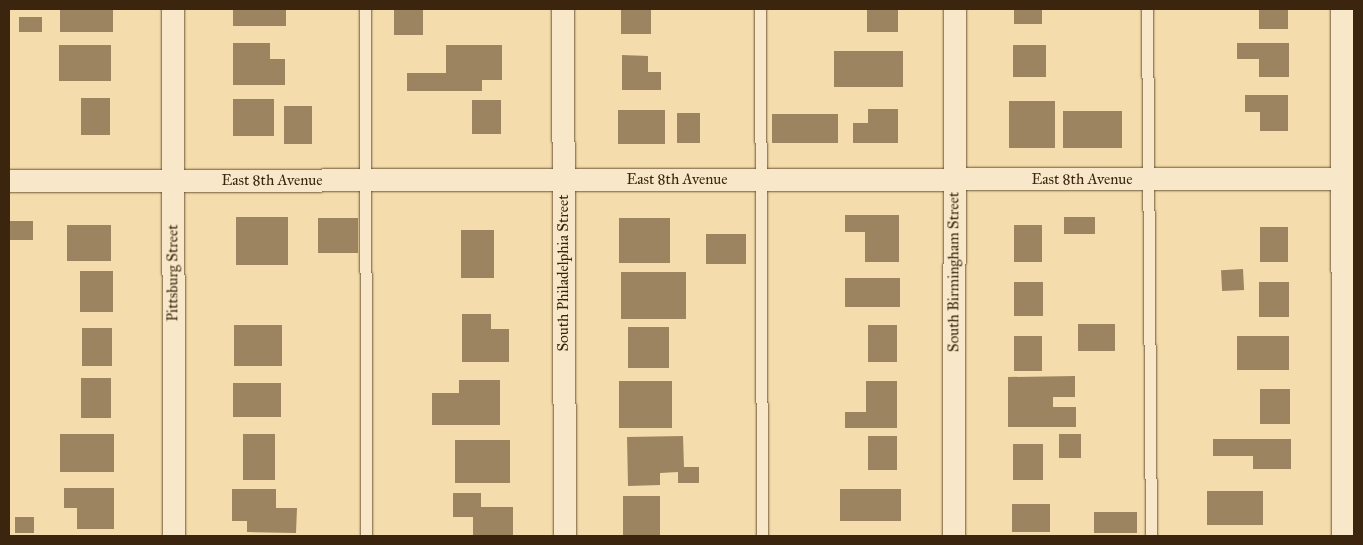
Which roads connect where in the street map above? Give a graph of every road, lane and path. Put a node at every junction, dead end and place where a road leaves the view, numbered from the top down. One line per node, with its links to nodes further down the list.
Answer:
1 (173, 9): 15 (street, Pittsburg Street)
2 (365, 9): 16 (lane)
3 (563, 9): 10 (street, South Philadelphia Street)
4 (760, 9): 11 (lane)
5 (955, 9): 12 (street, South Birmingham Street)
6 (1147, 9): 13 (lane)
7 (1345, 9): 8 (street)
8 (1350, 124): 9 (street)
9 (1345, 179): 13 (street, East 8th Avenue); 23 (street)
10 (563, 180): 11 (street, East 8th Avenue); 16 (street, East 8th Avenue); 19 (street, South Philadelphia Street)
11 (760, 180): 12 (street, East 8th Avenue); 20 (lane)
12 (954, 180): 13 (street, East 8th Avenue); 21 (street, South Birmingham Street)
13 (1149, 180): 22 (lane)
14 (9, 181): 15 (street, East 8th Avenue)
15 (173, 181): 16 (street, East 8th Avenue); 17 (street, Pittsburg Street)
16 (365, 181): 18 (lane)
17 (174, 536)
18 (366, 536)
19 (565, 536)
20 (762, 536)
21 (954, 536)
22 (1151, 536)
23 (1346, 536)

